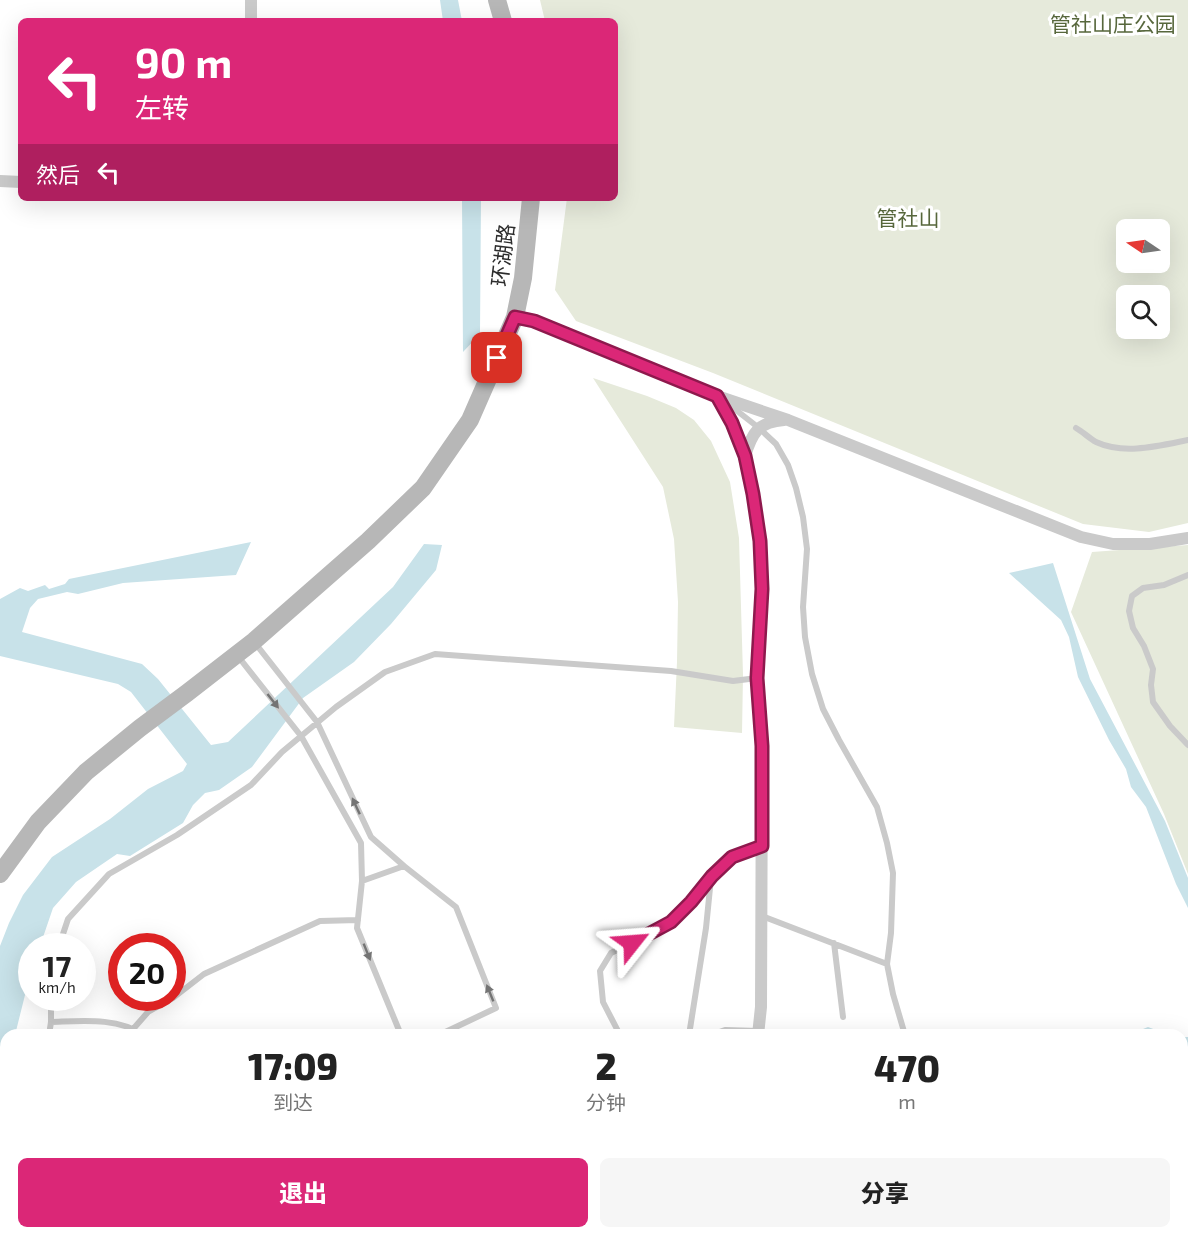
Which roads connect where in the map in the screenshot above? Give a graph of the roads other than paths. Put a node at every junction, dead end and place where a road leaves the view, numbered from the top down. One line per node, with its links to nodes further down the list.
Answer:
1 (251, 0): 3 (street)
2 (498, 0): 4 (street)
3 (251, 18)
4 (502, 18)
5 (0, 181): 6 (street)
6 (18, 182)
7 (531, 201): 8 (street, 环湖路)
8 (515, 317): 9 (street); 17 (street, 环湖路)
9 (717, 396): 10 (street); 11 (lane); 14 (street)
10 (788, 420): 11 (street); 15 (street)
11 (759, 428): 14 (street); 34 (lane)
12 (1076, 428): 13 (lane)
13 (1188, 441)
14 (745, 456): 19 (street)
15 (1188, 538)
16 (1188, 575): 22 (lane)
17 (254, 641): 18 (street, 环湖路); 20 (lane)
18 (237, 655): 21 (lane, one-way to 21); 27 (street, 环湖路)
19 (757, 678): 20 (lane); 25 (street)
20 (317, 722): 21 (lane); 23 (lane, one-way to 20)
21 (301, 736): 24 (lane); 32 (lane)
22 (1188, 745)
23 (371, 837): 24 (lane); 26 (lane)
24 (360, 843): 29 (lane)
25 (762, 846): 28 (lane); 30 (street)
26 (404, 866): 29 (lane); 41 (lane, one-way to 26)
27 (0, 874)
28 (712, 876): 42 (lane); 43 (lane)
29 (362, 881): 31 (lane)
30 (761, 916): 33 (lane); 44 (street)
31 (358, 920): 38 (lane); 40 (lane, one-way to 40)
32 (63, 933)
33 (834, 943): 34 (lane); 36 (lane)
34 (887, 964): 45 (lane)
35 (51, 1011): 37 (lane)
36 (843, 1017)
37 (51, 1022): 38 (lane); 39 (lane)
38 (134, 1028)
39 (50, 1029)
40 (398, 1029)
41 (452, 1029)
42 (617, 1029)
43 (690, 1029)
44 (758, 1029)
45 (903, 1029)

